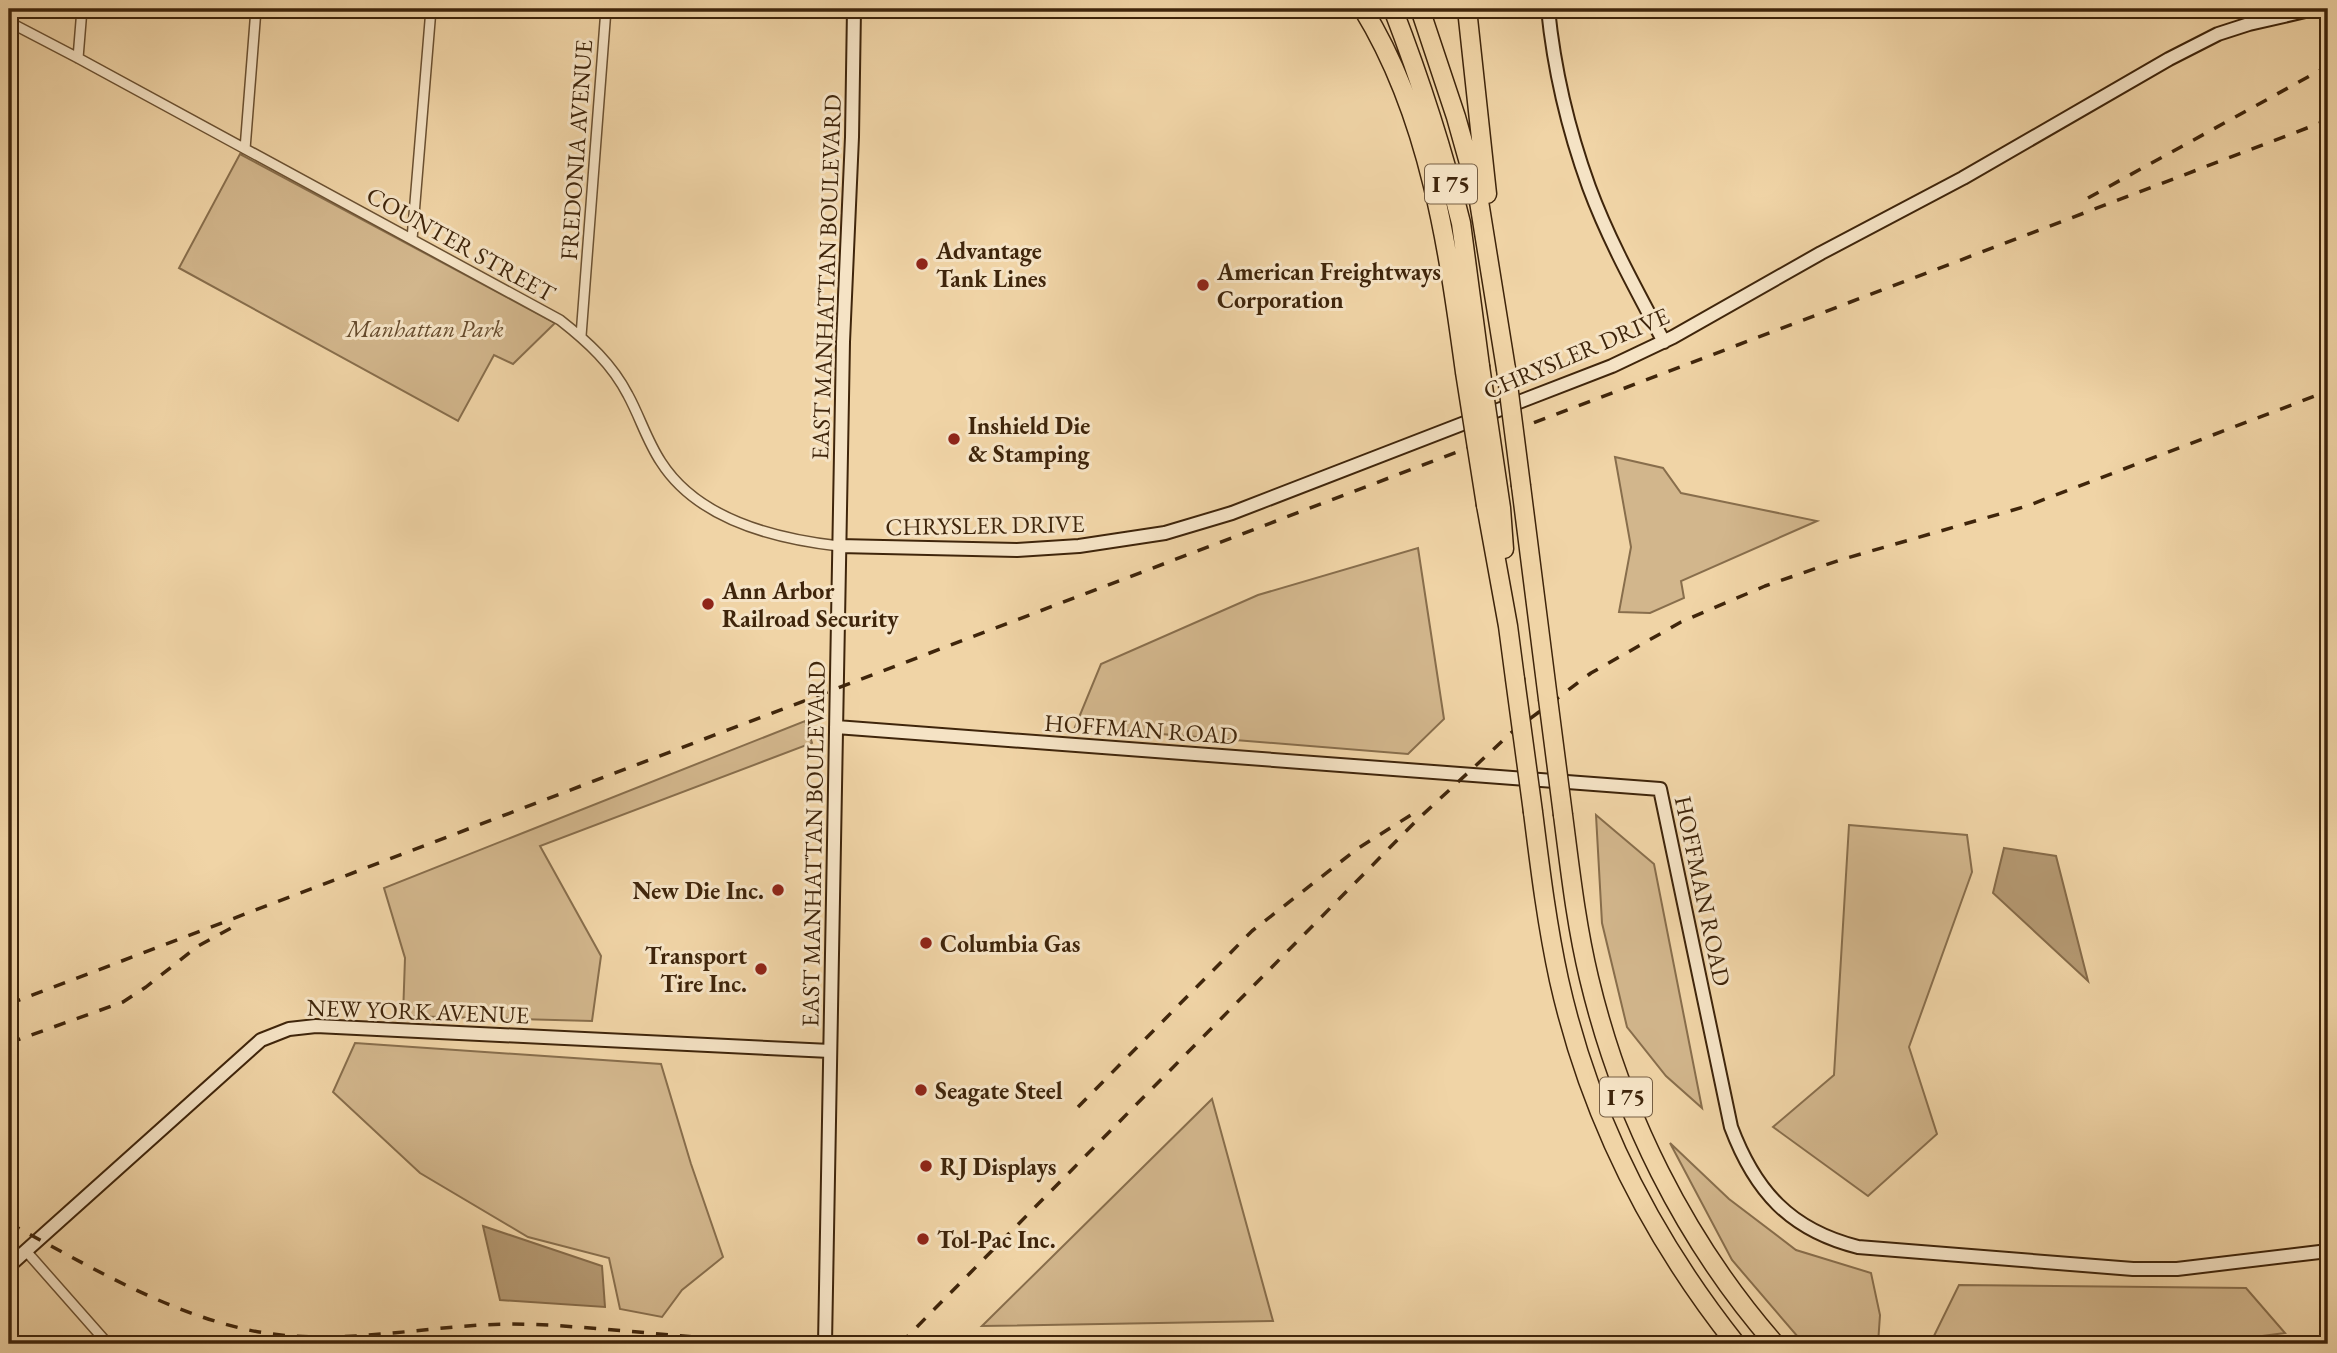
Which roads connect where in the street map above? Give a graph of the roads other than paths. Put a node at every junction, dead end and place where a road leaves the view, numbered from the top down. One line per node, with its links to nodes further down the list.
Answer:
1 (82, 9): 15 (street)
2 (256, 9): 16 (street)
3 (431, 9): 17 (street)
4 (606, 9): 19 (street, FREDONIA AVENUE)
5 (854, 9): 22 (street, EAST MANHATTAN BOULEVARD)
6 (1353, 9): 14 (highway)
7 (1363, 9): 14 (highway)
8 (1393, 9): 21 (highway, I 75)
9 (1420, 9): 18 (highway, I 75)
10 (1467, 9): 18 (highway)
11 (1548, 9): 20 (street)
12 (2314, 9): 20 (street, CHRYSLER DRIVE)
13 (9, 22): 15 (street, COUNTER STREET)
14 (1387, 53): 21 (highway)
15 (78, 58): 16 (street, COUNTER STREET)
16 (245, 149): 17 (street, COUNTER STREET)
17 (412, 239): 19 (street, COUNTER STREET)
18 (1489, 253): 31 (highway, I 75, bridge)
19 (581, 336): 22 (street, COUNTER STREET)
20 (1664, 342): 22 (street, CHRYSLER DRIVE)
21 (1473, 369): 30 (highway, I 75, bridge)
22 (839, 546): 23 (street, EAST MANHATTAN BOULEVARD)
23 (836, 727): 24 (street, EAST MANHATTAN BOULEVARD); 26 (street, HOFFMAN ROAD)
24 (830, 1051): 25 (street, NEW YORK AVENUE); 29 (street, EAST MANHATTAN BOULEVARD)
25 (26, 1251): 27 (street, NEW YORK AVENUE); 28 (street)
26 (2328, 1251)
27 (9, 1266)
28 (107, 1344)
29 (825, 1344)
30 (1736, 1344)
31 (1775, 1344)

